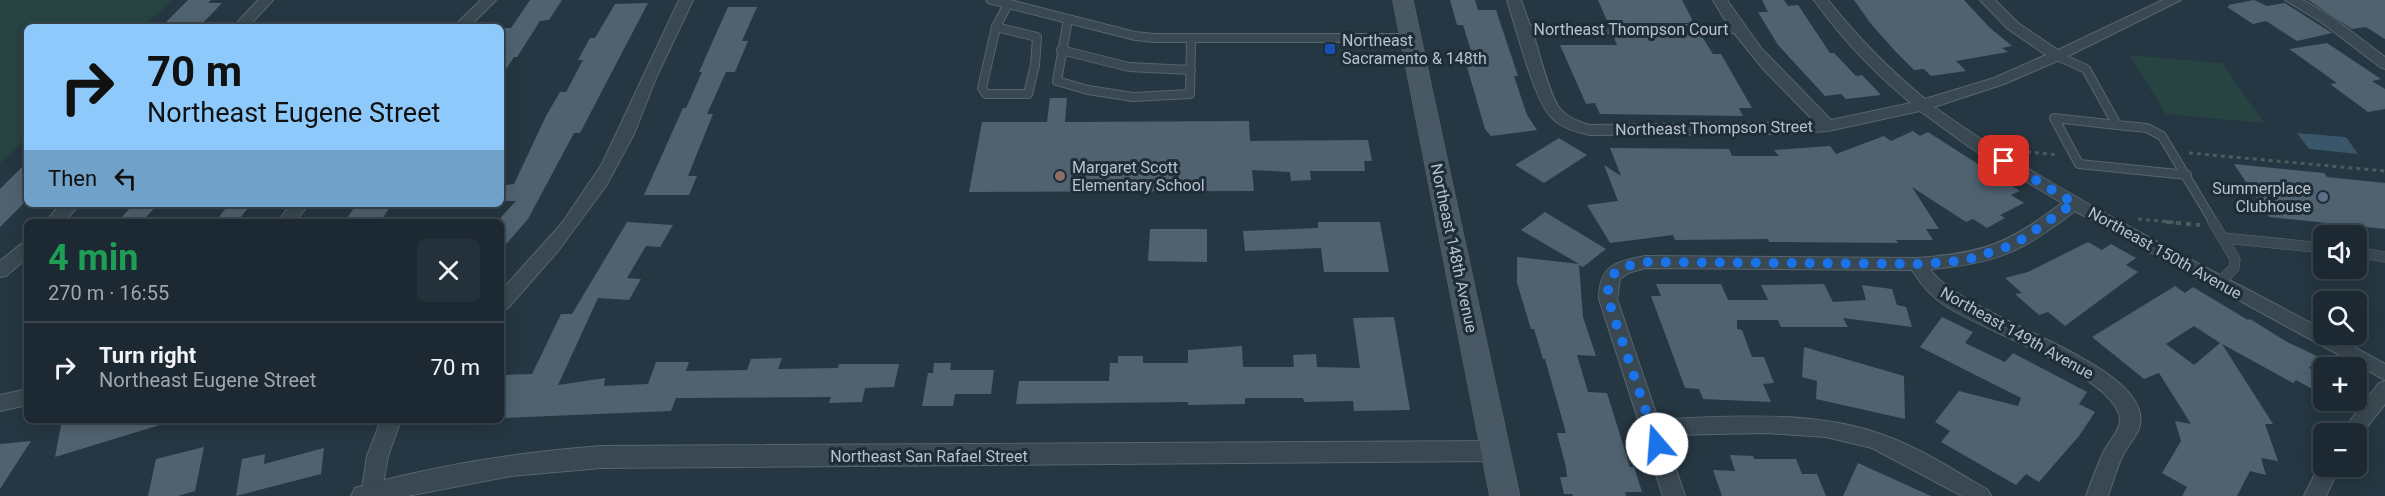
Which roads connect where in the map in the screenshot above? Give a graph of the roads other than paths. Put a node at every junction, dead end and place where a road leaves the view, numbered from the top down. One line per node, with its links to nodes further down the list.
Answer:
1 (266, 0): 13 (street)
2 (489, 0): 14 (street)
3 (686, 0): 41 (street)
4 (1403, 0): 18 (main road, Northeast 148th Avenue)
5 (1514, 0): 16 (street)
6 (1720, 0): 17 (street)
7 (1821, 0): 24 (street, Northeast 150th Avenue)
8 (1987, 0): 21 (street)
9 (2174, 0): 21 (street, Northeast Thompson Street)
10 (2292, 0): 22 (street)
11 (1000, 2): 12 (street); 15 (lane)
12 (1068, 19): 19 (street); 20 (lane)
13 (243, 24)
14 (463, 24)
15 (996, 27): 15 (lane)
16 (1524, 29): 17 (street, Northeast Thompson Court); 26 (street, Northeast Thompson Street)
17 (1738, 29): 26 (street)
18 (1411, 38): 19 (street); 49 (main road, Northeast 148th Avenue)
19 (1191, 40): 23 (lane)
20 (1061, 50): 23 (lane); 23 (lane)
21 (2057, 56): 24 (street, Northeast Thompson Street); 25 (lane)
22 (2385, 64)
23 (1191, 70)
24 (1924, 105): 26 (street, Northeast Thompson Street); 28 (street, Northeast 150th Avenue)
25 (2117, 124): 27 (lane); 27 (lane)
26 (1828, 126)
27 (2187, 176): 33 (lane)
28 (2074, 203): 38 (street); 40 (street, Northeast 150th Avenue)
29 (68, 207): 31 (street)
30 (298, 207): 32 (street)
31 (57, 219)
32 (288, 219)
33 (2224, 238): 34 (lane); 40 (lane)
34 (2313, 247)
35 (24, 251): 39 (street)
36 (2367, 254): 37 (lane)
37 (2385, 257)
38 (1917, 264): 48 (street); 55 (street, Northeast 149th Avenue)
39 (0, 271)
40 (2220, 282): 42 (street, Northeast 150th Avenue)
41 (504, 300)
42 (2385, 373)
43 (2385, 388): 47 (street)
44 (24, 398): 45 (street)
45 (0, 403)
46 (389, 423): 51 (street)
47 (2358, 423)
48 (1651, 427): 53 (street); 54 (street)
49 (1496, 451): 51 (street, Northeast San Rafael Street); 52 (main road, Northeast 148th Avenue)
50 (2324, 477): 56 (street)
51 (368, 495)
52 (1505, 496)
53 (1674, 496)
54 (1980, 496)
55 (2097, 496)
56 (2315, 496)

